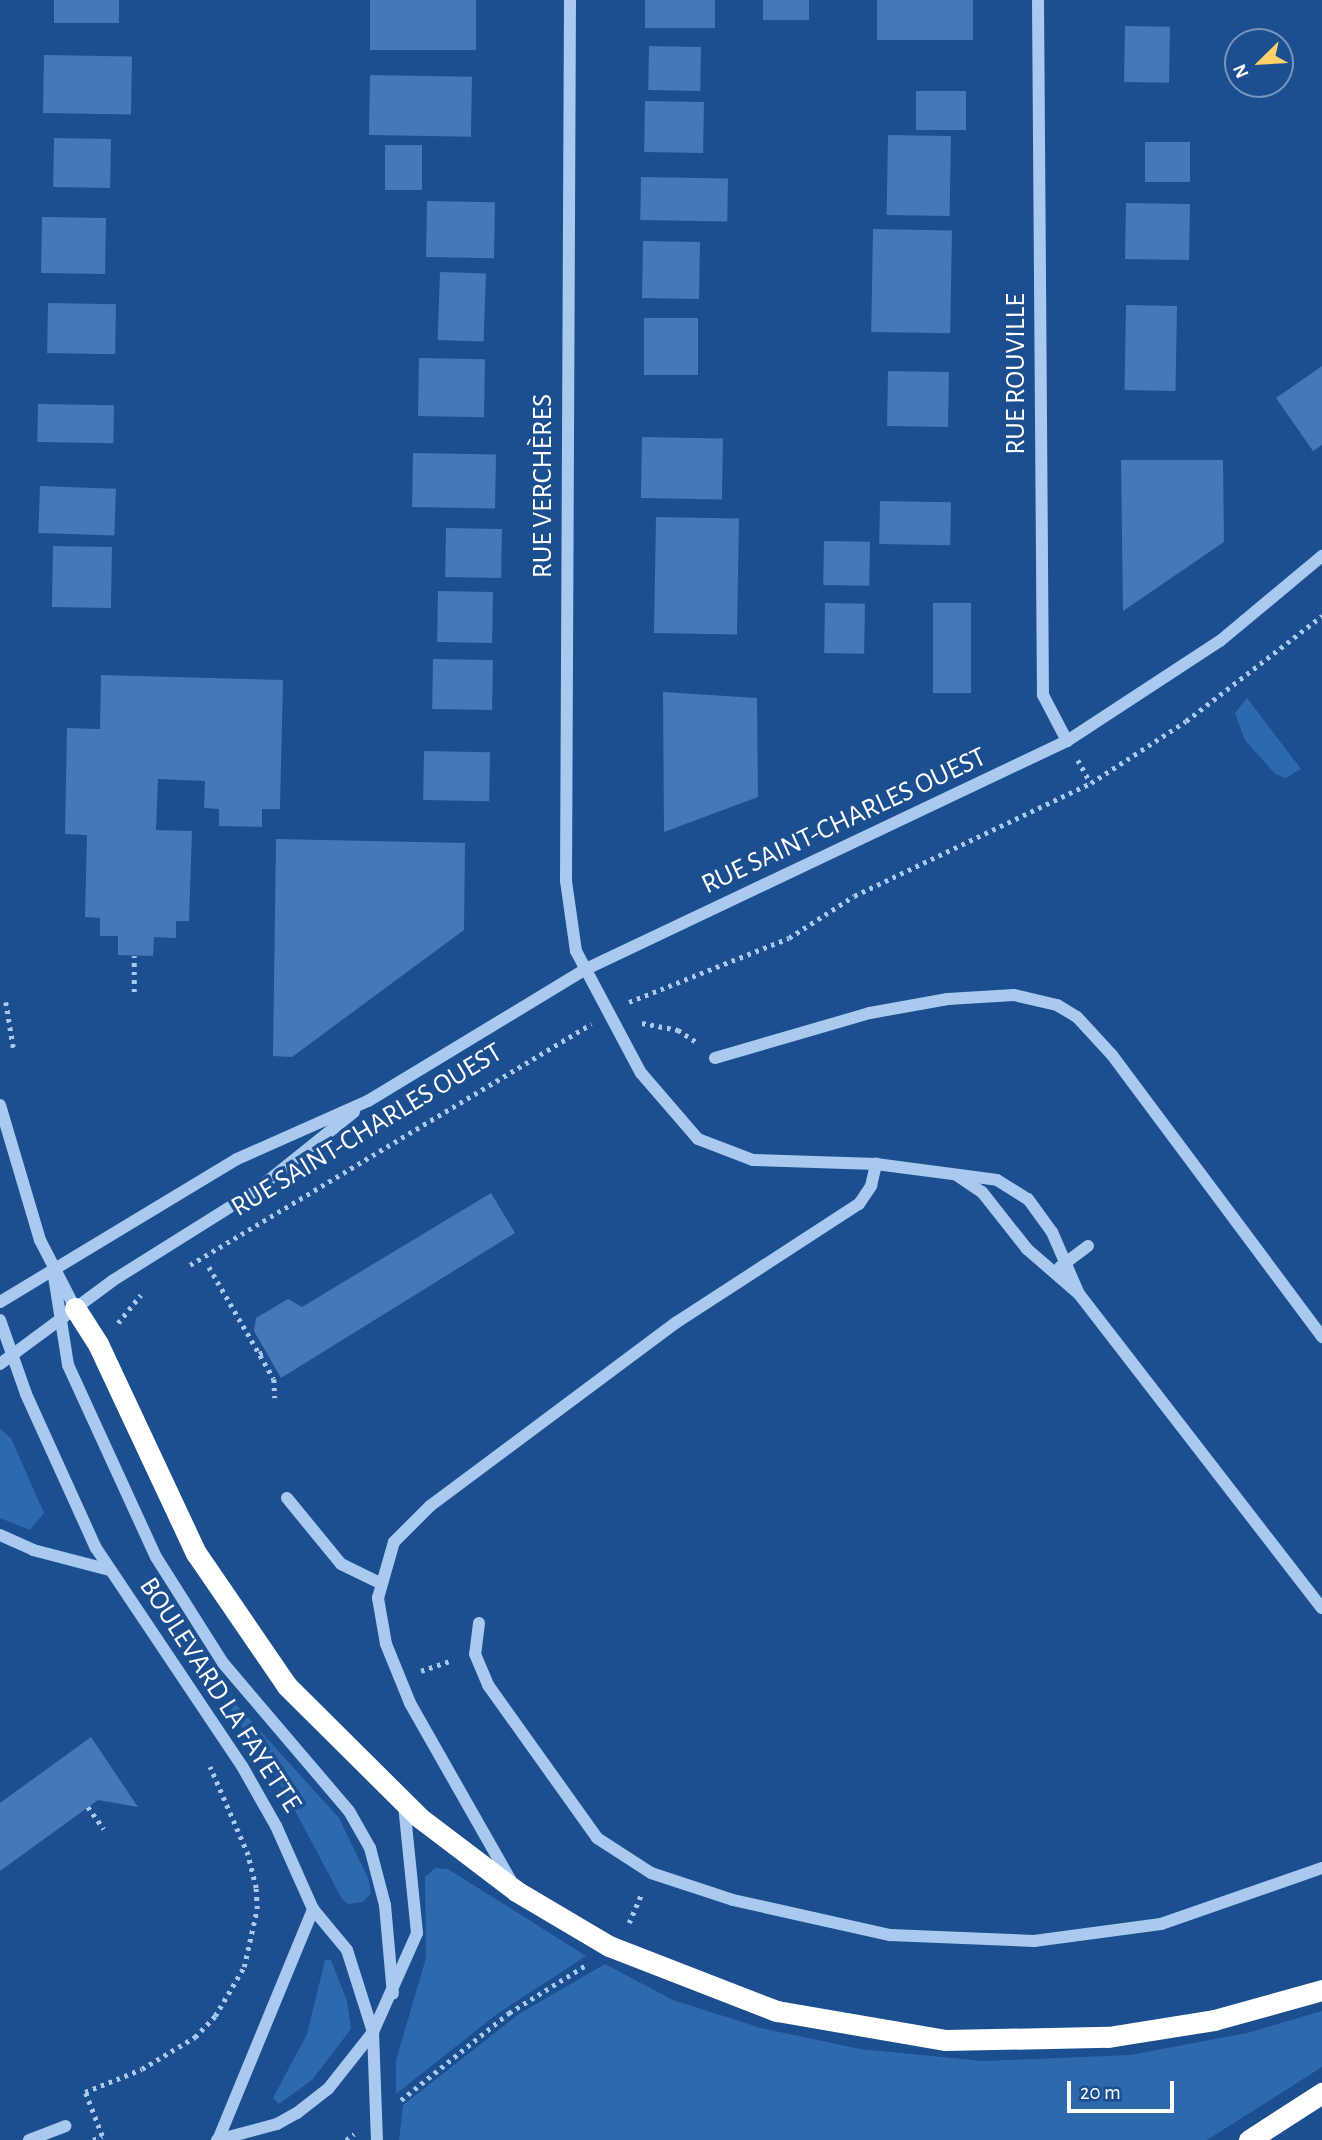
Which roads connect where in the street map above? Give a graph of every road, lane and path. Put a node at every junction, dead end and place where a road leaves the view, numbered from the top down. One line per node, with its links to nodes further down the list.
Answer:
1 (570, 0): 7 (street, RUE VERCHÈRES)
2 (1038, 0): 5 (street, RUE ROUVILLE)
3 (1322, 556): 5 (street, RUE SAINT-CHARLES OUEST)
4 (1322, 616): 10 (path)
5 (1067, 741): 7 (street, RUE SAINT-CHARLES OUEST)
6 (134, 956): 8 (path)
7 (584, 970): 15 (street, RUE SAINT-CHARLES OUEST); 17 (street, RUE VERCHÈRES)
8 (134, 992)
9 (6, 1002): 13 (path)
10 (628, 1003)
11 (634, 1015): 14 (path)
12 (588, 1026): 22 (path, RUE SAINT-CHARLES OUEST)
13 (14, 1051)
14 (715, 1058): 31 (street)
15 (368, 1101): 23 (street, RUE SAINT-CHARLES OUEST); 29 (street, RUE SAINT-CHARLES OUEST)
16 (0, 1105): 23 (street)
17 (876, 1164): 18 (street, RUE VERCHÈRES); 40 (street)
18 (948, 1172): 20 (street, RUE VERCHÈRES); 24 (street)
19 (1088, 1246): 20 (street)
20 (1066, 1263): 24 (street); 26 (street, RUE VERCHÈRES)
21 (209, 1268): 33 (path)
22 (183, 1269)
23 (52, 1270): 27 (street, RUE SAINT-CHARLES OUEST); 29 (street); 29 (street)
24 (1053, 1271): 26 (street)
25 (142, 1294): 28 (path)
26 (1079, 1294): 41 (street)
27 (0, 1302)
28 (125, 1313)
29 (68, 1315): 34 (street, RUE SAINT-CHARLES OUEST); 46 (highway); 56 (street)
30 (0, 1320): 34 (street, BOULEVARD LA FAYETTE)
31 (1322, 1337)
32 (265, 1351): 33 (path)
33 (259, 1354): 36 (path)
34 (15, 1355): 35 (street, RUE SAINT-CHARLES OUEST); 39 (street, BOULEVARD LA FAYETTE)
35 (0, 1364)
36 (275, 1398)
37 (287, 1498): 40 (street)
38 (0, 1535): 39 (street)
39 (110, 1570): 52 (street, BOULEVARD LA FAYETTE)
40 (380, 1583): 50 (street)
41 (1322, 1608)
42 (479, 1623): 49 (street)
43 (452, 1660): 44 (path)
44 (420, 1671)
45 (204, 1759): 62 (path)
46 (404, 1804): 50 (highway); 56 (street)
47 (88, 1807): 48 (path)
48 (104, 1829)
49 (1322, 1868)
50 (516, 1891): 55 (highway)
51 (643, 1892): 53 (path)
52 (313, 1909): 57 (street, BOULEVARD LA FAYETTE); 63 (street)
53 (624, 1930)
54 (597, 1957): 59 (path)
55 (1322, 1990)
56 (393, 1994): 57 (street)
57 (373, 2032): 63 (street); 64 (street, BOULEVARD LA FAYETTE)
58 (1322, 2093): 65 (highway)
59 (398, 2102)
60 (65, 2126): 61 (street)
61 (29, 2140)
62 (93, 2140)
63 (217, 2140)
64 (377, 2140)
65 (1250, 2140)

